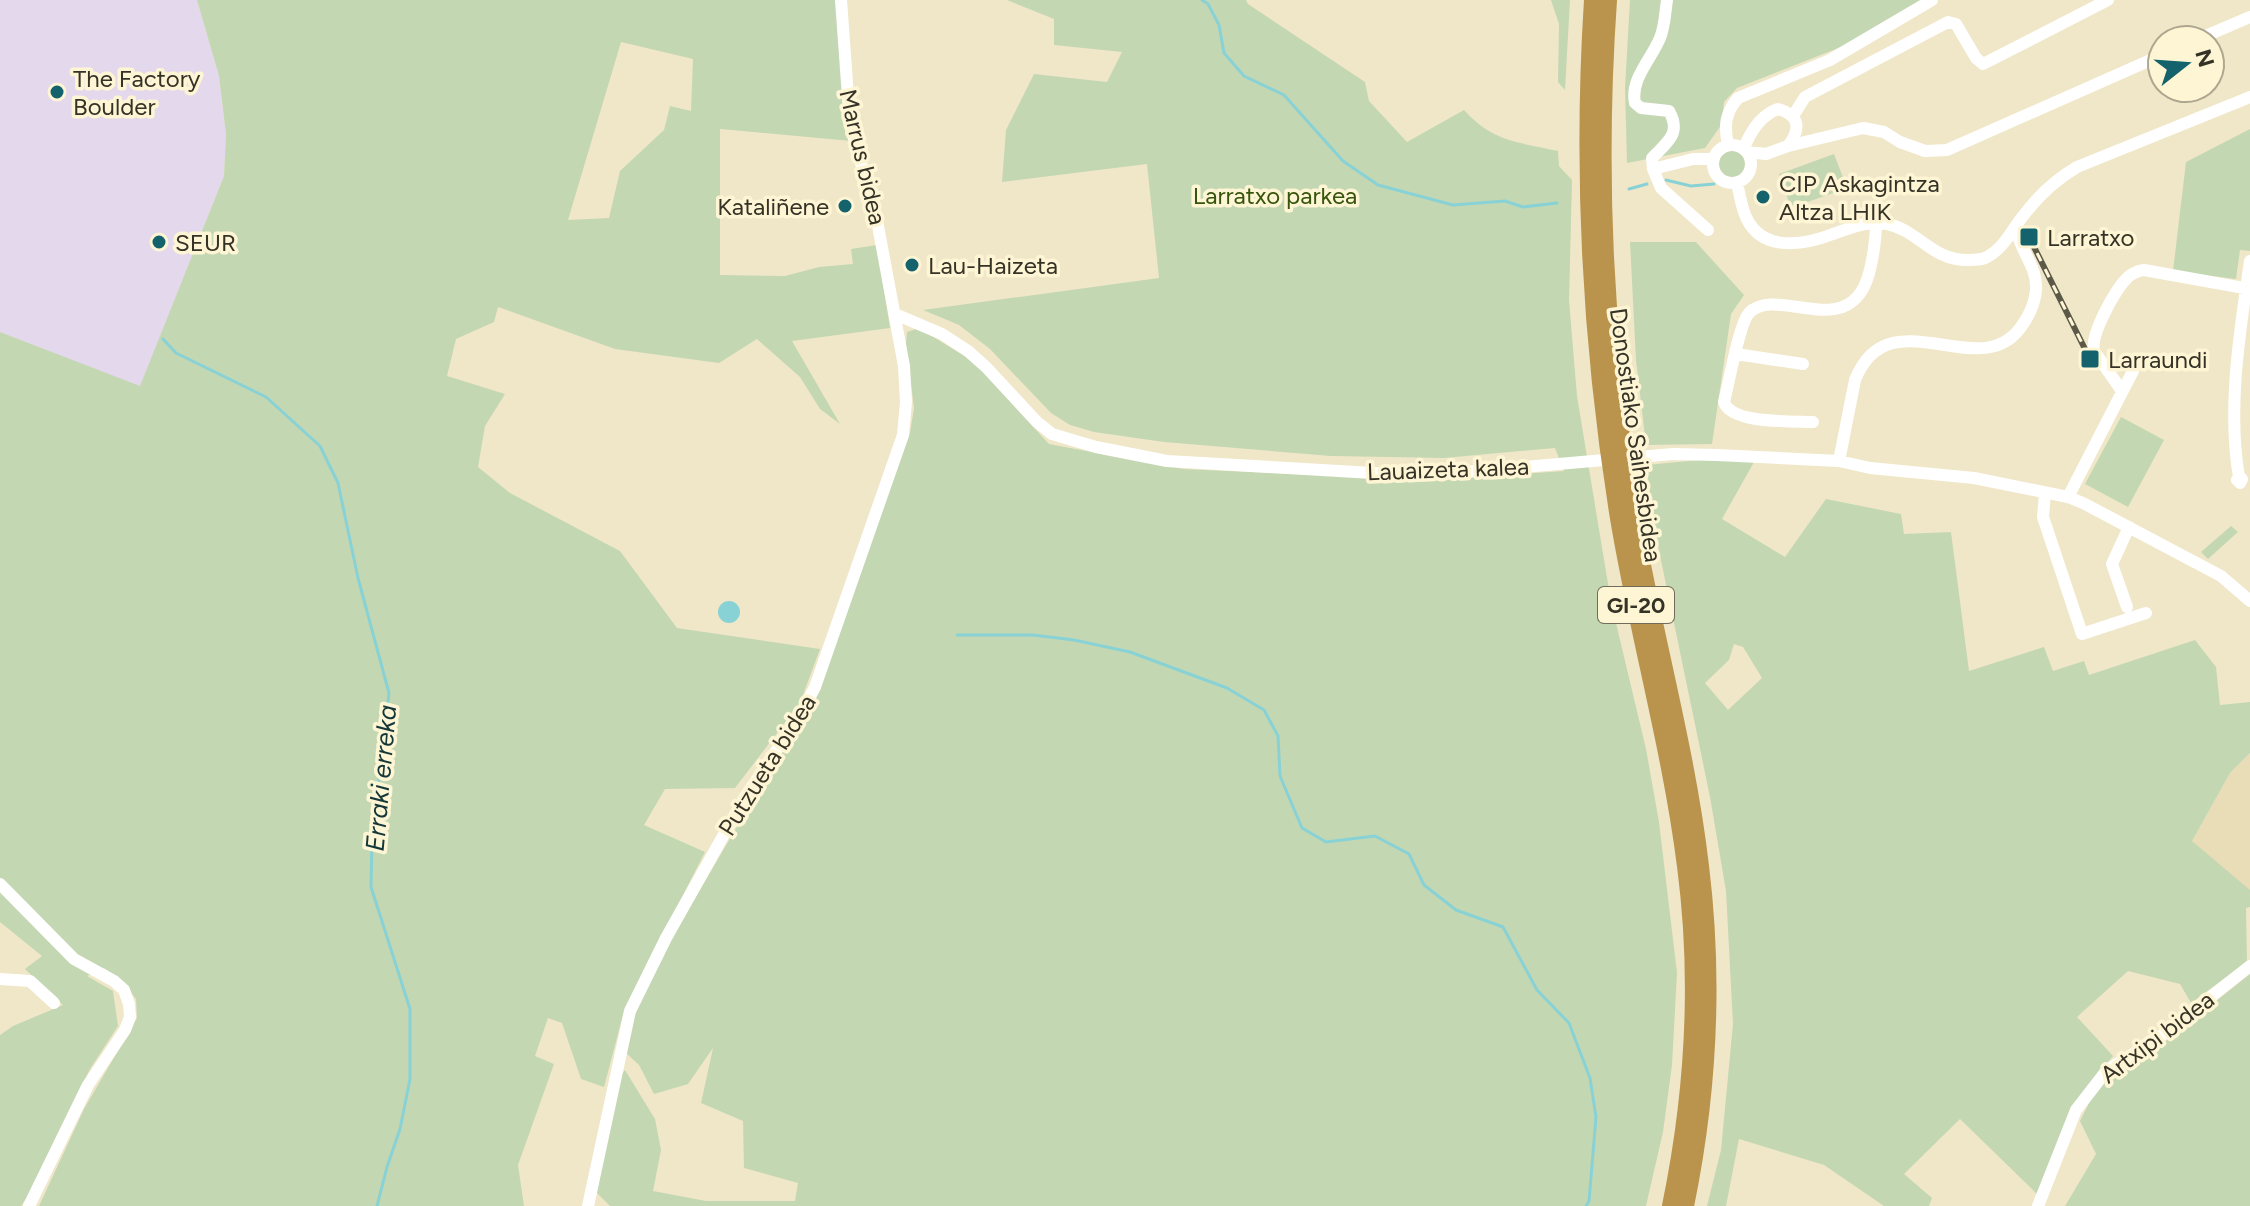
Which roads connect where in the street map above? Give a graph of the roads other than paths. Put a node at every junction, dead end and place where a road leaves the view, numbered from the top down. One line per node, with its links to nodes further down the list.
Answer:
1 (841, 0): 27 (street, Marrus bidea)
2 (1593, 0): 49 (highway, Donostiako Saihesbidea / GI-20)
3 (1608, 0): 50 (highway, Donostiako Saihesbidea / GI-20)
4 (1667, 0): 16 (street)
5 (1932, 0): 12 (street)
6 (2108, 0): 11 (street)
7 (2250, 17): 8 (street)
8 (2226, 27)
9 (2146, 62): 13 (street)
10 (2250, 97): 19 (street)
11 (1793, 116): 13 (street); 14 (street)
12 (1728, 145): 14 (street); 15 (street)
13 (1788, 146): 14 (street)
14 (1746, 150): 17 (street)
15 (1713, 159): 16 (street); 17 (street)
16 (1653, 169): 20 (street)
17 (1737, 183): 18 (street)
18 (1876, 222): 24 (street); 30 (street)
19 (2016, 227): 21 (street); 22 (street)
20 (1708, 230)
21 (2007, 240): 22 (street); 23 (street); 24 (street)
22 (2023, 250): 23 (street); 35 (street)
23 (1988, 257): 24 (street)
24 (1960, 260)
25 (2250, 261): 26 (street)
26 (2248, 289): 33 (street); 36 (street)
27 (895, 314): 28 (street, Lauaizeta kalea); 29 (street, Putzueta bidea)
28 (915, 322): 29 (street); 35 (street, Lauaizeta kalea)
29 (900, 342): 48 (street, Putzueta bidea)
30 (1736, 354): 31 (street); 34 (street)
31 (1803, 364)
32 (2133, 371): 33 (street)
33 (2122, 391): 38 (street)
34 (1813, 422)
35 (1839, 461): 37 (street, Lauaizeta kalea)
36 (2239, 477)
37 (2045, 493): 38 (street, Lauaizeta kalea); 42 (street)
38 (2068, 497): 39 (street, Lauaizeta kalea)
39 (2129, 527): 40 (street, Lauaizeta kalea); 41 (street)
40 (2250, 601)
41 (2127, 607)
42 (2146, 613)
43 (0, 884): 47 (street)
44 (2250, 966): 51 (street, Artxipi bidea)
45 (0, 979): 46 (street)
46 (54, 1003)
47 (29, 1206)
48 (588, 1206)
49 (1671, 1206)
50 (1685, 1206)
51 (2038, 1206)

